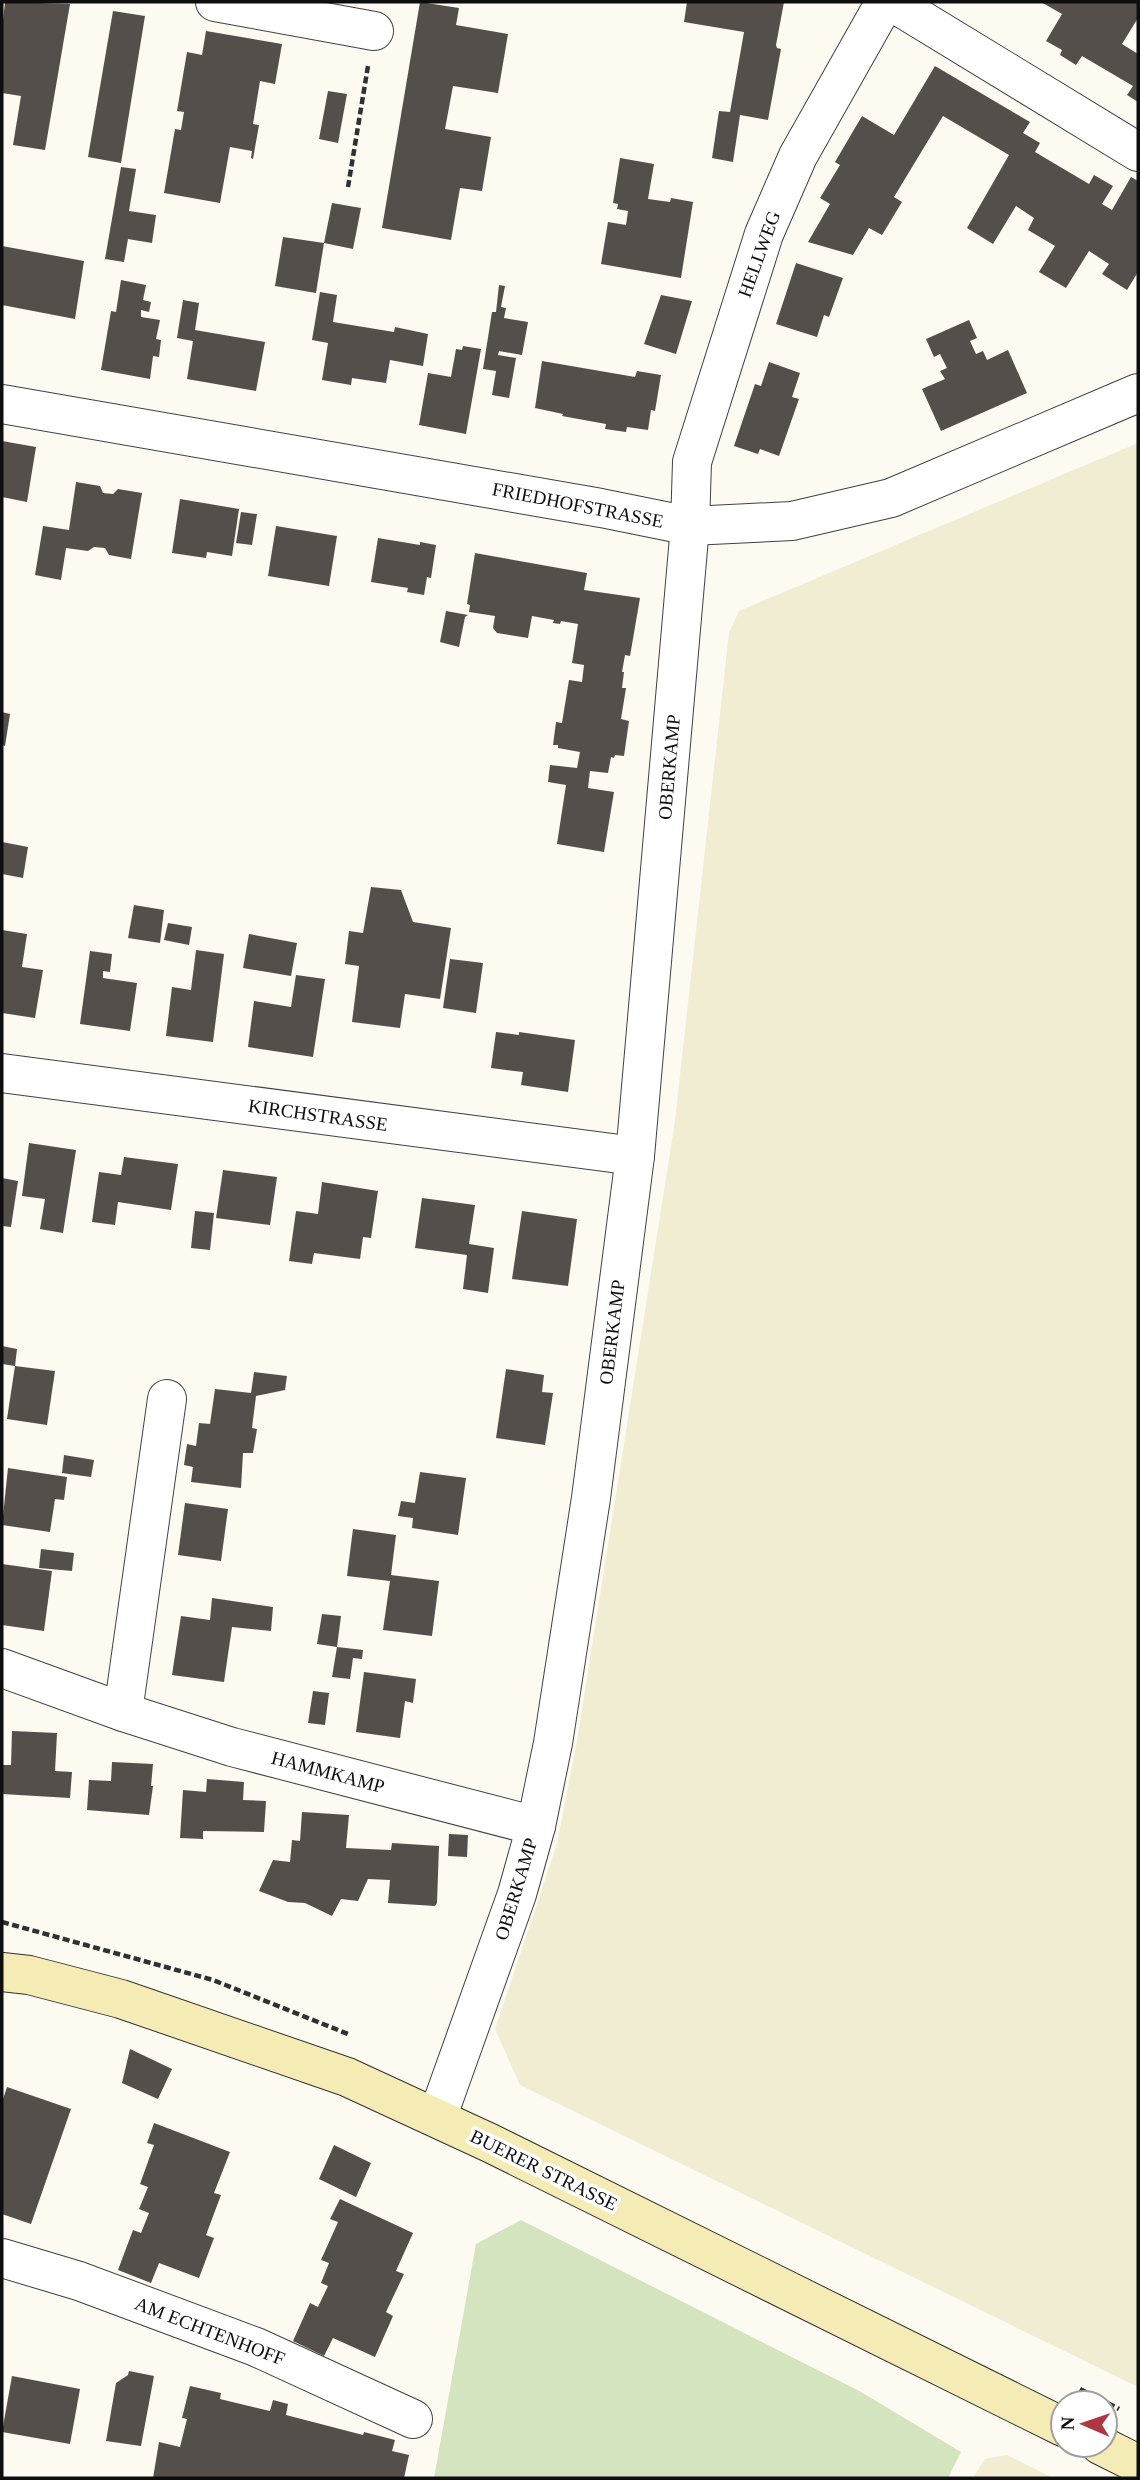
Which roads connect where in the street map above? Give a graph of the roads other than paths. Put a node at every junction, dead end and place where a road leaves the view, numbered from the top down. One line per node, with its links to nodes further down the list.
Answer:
1 (215, 2): 4 (street)
2 (885, 2): 8 (street, HELLWEG)
3 (892, 2): 5 (street)
4 (374, 31)
5 (1138, 152)
6 (1138, 394): 8 (street, FRIEDHOFSTRASSE)
7 (2, 404): 8 (street, FRIEDHOFSTRASSE)
8 (690, 526): 10 (street, OBERKAMP)
9 (2, 1073): 10 (street, KIRCHSTRASSE)
10 (635, 1156): 14 (street, OBERKAMP)
11 (167, 1399): 13 (street)
12 (2, 1668): 13 (street, HAMMKAMP)
13 (123, 1712): 14 (street, HAMMKAMP)
14 (536, 1826): 16 (street, OBERKAMP)
15 (2, 1972): 16 (main road, BUERER STRASSE)
16 (437, 2118): 19 (main road, BUERER STRASSE)
17 (2, 2258): 18 (street, AM ECHTENHOFF)
18 (413, 2419)
19 (1049, 2420)
20 (1119, 2454): 21 (main road)
21 (1138, 2464)

